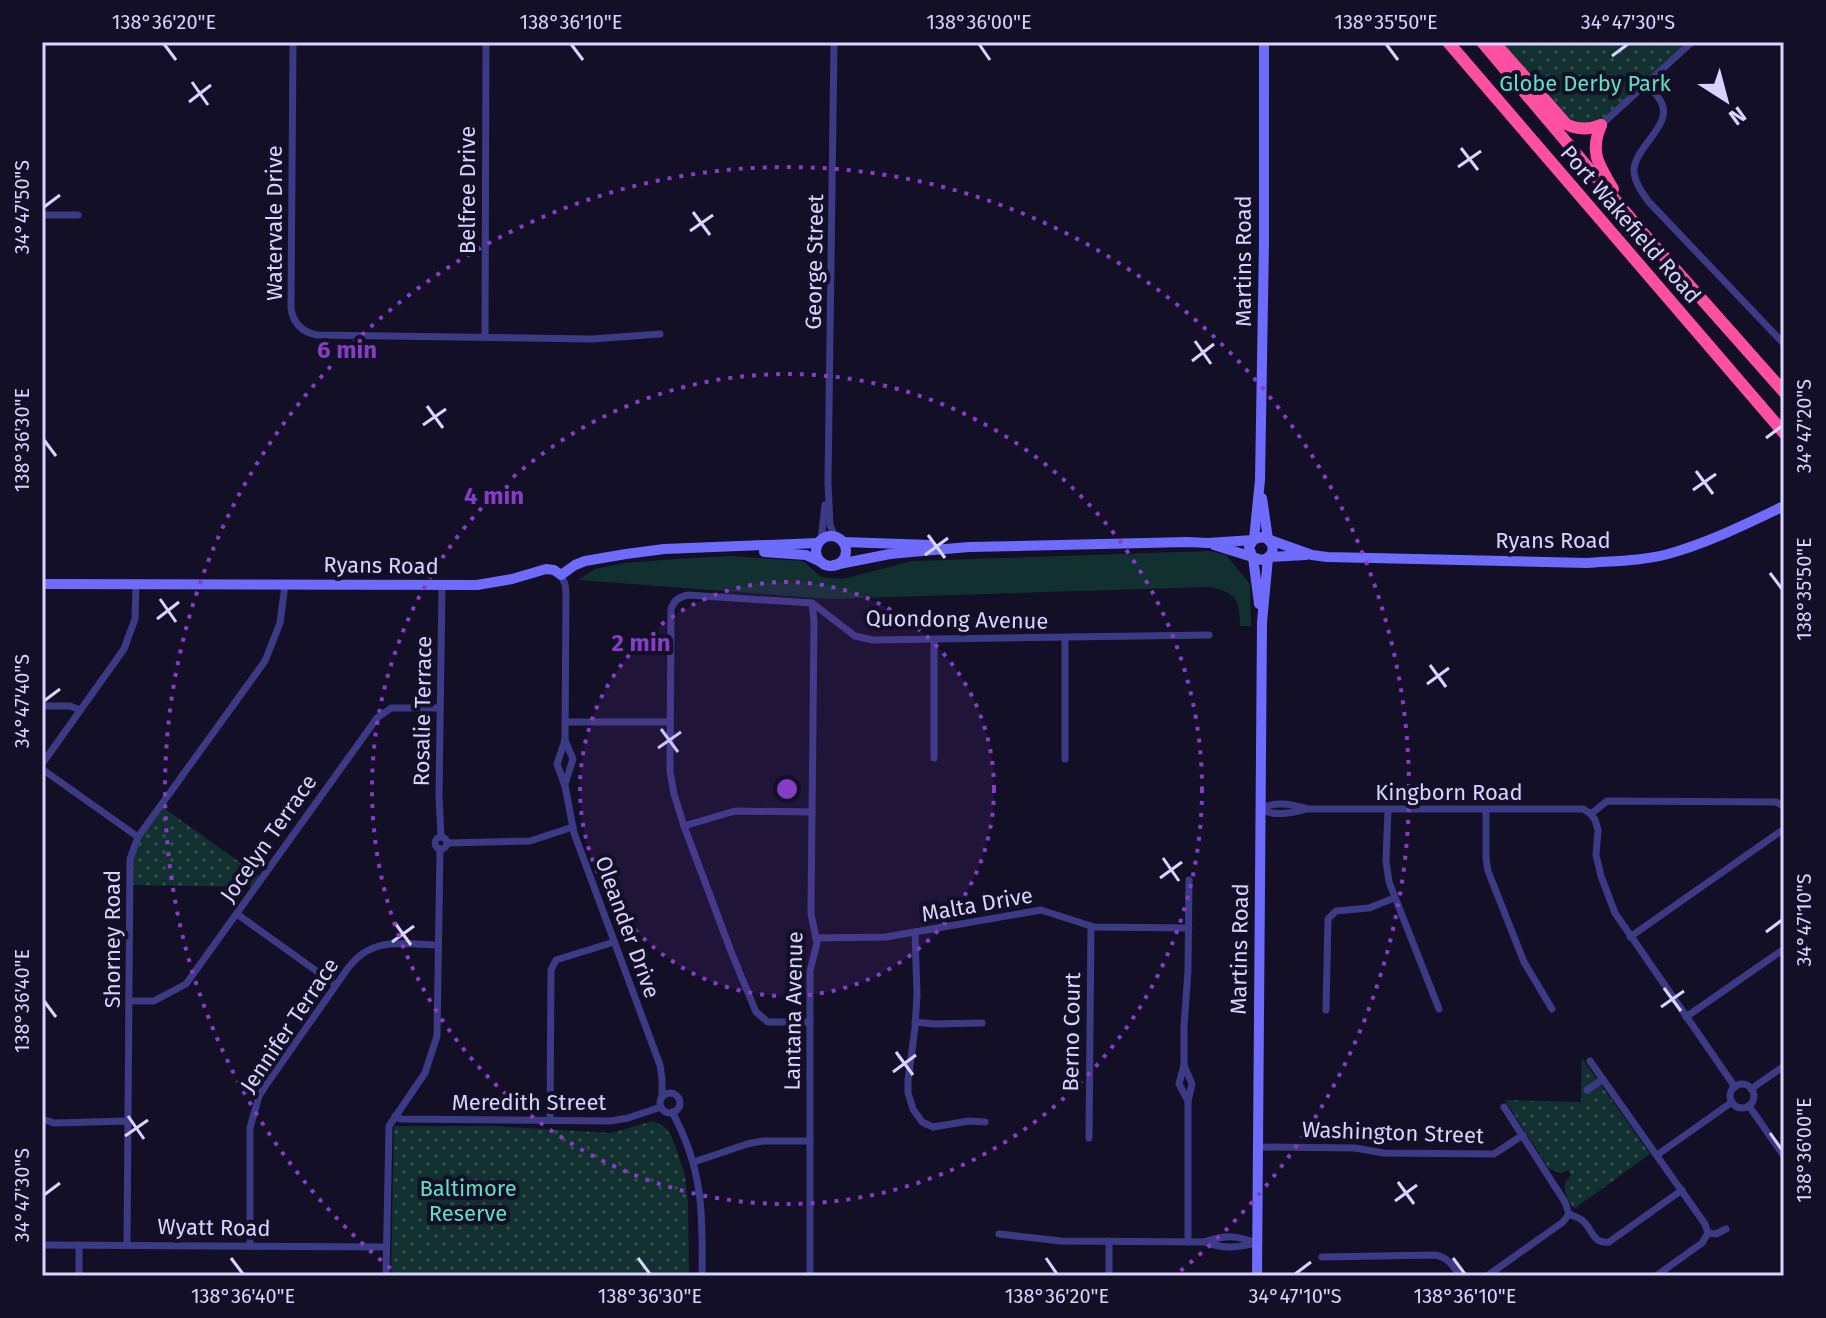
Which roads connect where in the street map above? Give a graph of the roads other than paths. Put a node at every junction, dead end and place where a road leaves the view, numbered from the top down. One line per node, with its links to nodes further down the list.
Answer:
1 (293, 42): 15 (street, Watervale Drive)
2 (486, 42): 15 (street, Belfree Drive)
3 (834, 42): 20 (street, George Street)
4 (1264, 42): 19 (street, Martins Road)
5 (1448, 42): 18 (highway, Port Wakefield Road)
6 (1482, 42): 13 (highway, Port Wakefield Road)
7 (1494, 42): 10 (highway)
8 (1692, 42): 9 (street)
9 (1646, 84): 10 (street); 16 (street, Port Wakefield Road)
10 (1601, 125): 13 (highway)
11 (42, 215): 12 (street)
12 (78, 215)
13 (1631, 219): 17 (highway, Port Wakefield Road)
14 (660, 334): 15 (street, Watervale Drive)
15 (485, 337)
16 (1784, 344)
17 (1784, 392)
18 (1784, 433)
19 (1260, 480): 22 (street, Martins Road); 24 (street, Martins Road)
20 (828, 483): 23 (street, George Street); 25 (street, George Street)
21 (1784, 506): 29 (street, Ryans Road)
22 (1253, 539): 24 (street); 26 (street); 30 (street)
23 (839, 540): 25 (street); 27 (street); 33 (street)
24 (1269, 540): 29 (street, Ryans Road); 31 (street)
25 (820, 542): 28 (street, Ryans Road); 32 (street)
26 (1208, 543): 27 (street); 30 (street)
27 (969, 547): 33 (street)
28 (710, 548): 32 (street, Ryans Road); 34 (street, Ryans Road)
29 (1312, 555): 31 (street, Ryans Road)
30 (1252, 557): 31 (street); 40 (street, Martins Road)
31 (1268, 558): 40 (street, Martins Road)
32 (821, 562): 33 (street)
33 (834, 565)
34 (561, 575): 38 (street, Ryans Road); 47 (street, Oleander Drive)
35 (42, 584): 36 (street, Ryans Road)
36 (136, 584): 37 (street, Ryans Road); 46 (street)
37 (285, 585): 38 (street, Ryans Road); 63 (street, Shorney Road)
38 (442, 586): 45 (street, Rosalie Terrace)
39 (812, 603): 43 (street, Quondong Avenue); 48 (street); 58 (street, Lantana Avenue)
40 (1262, 622): 55 (street, Martins Road)
41 (1209, 635): 42 (street, Quondong Avenue)
42 (1065, 638): 43 (street, Quondong Avenue); 51 (street)
43 (934, 639): 50 (street)
44 (42, 706): 46 (street)
45 (440, 708): 64 (street, Rosalie Terrace); 67 (street, Jocelyn Terrace)
46 (80, 710): 52 (street)
47 (565, 722): 48 (street); 49 (street, Oleander Drive)
48 (670, 722): 60 (street)
49 (565, 740): 53 (street, Oleander Drive); 53 (street, Oleander Drive)
50 (934, 758)
51 (1065, 759)
52 (42, 766): 63 (street)
53 (565, 786): 61 (street, Oleander Drive)
54 (1784, 806): 59 (street)
55 (1260, 809): 56 (street, Kingborn Road); 107 (street, Martins Road)
56 (1388, 810): 57 (street, Kingborn Road); 66 (street)
57 (1486, 810): 59 (street, Kingborn Road); 79 (street)
58 (812, 812): 60 (street); 72 (street, Lantana Avenue)
59 (1591, 814): 71 (street)
60 (684, 826): 82 (street)
61 (573, 827): 64 (street); 73 (street, Oleander Drive)
62 (1784, 829): 71 (street)
63 (138, 837): 77 (street, Shorney Road)
64 (444, 840): 74 (street)
65 (1189, 880): 69 (street)
66 (1394, 898): 78 (street); 80 (street)
67 (237, 914): 76 (street); 77 (street, Jocelyn Terrace)
68 (1091, 926): 69 (street, Malta Drive); 70 (street, Malta Drive); 105 (street, Berno Court)
69 (1189, 928): 117 (street)
70 (915, 932): 72 (street, Malta Drive); 83 (street)
71 (1630, 937): 81 (street)
72 (816, 938): 82 (street, Lantana Avenue)
73 (614, 942): 87 (street, Oleander Drive); 101 (street)
74 (438, 945): 76 (street, Jennifer Terrace); 99 (street)
75 (1784, 949): 81 (street)
76 (336, 985): 122 (street, Jennifer Terrace)
77 (129, 1001): 102 (street, Shorney Road)
78 (1439, 1009)
79 (1552, 1009)
80 (1326, 1010)
81 (1686, 1017): 89 (street)
82 (810, 1022): 106 (street, Lantana Avenue)
83 (915, 1022): 84 (street); 103 (street)
84 (982, 1023)
85 (1590, 1061): 88 (street)
86 (1784, 1066): 90 (street)
87 (662, 1079): 92 (street, Oleander Drive); 93 (street, Oleander Drive)
88 (1603, 1079): 91 (street); 108 (street)
89 (1735, 1087): 90 (street); 94 (street)
90 (1751, 1089): 95 (street)
91 (1587, 1090)
92 (671, 1093): 93 (street); 98 (street)
93 (662, 1097): 96 (street)
94 (1732, 1102): 95 (street); 108 (street)
95 (1749, 1106): 109 (street)
96 (661, 1107): 98 (street); 101 (street, Meredith Street)
97 (1504, 1107): 104 (street)
98 (672, 1112): 110 (street)
99 (395, 1116): 101 (street, Meredith Street); 123 (street)
100 (42, 1119): 102 (street)
101 (550, 1120)
102 (128, 1121): 119 (street, Shorney Road)
103 (985, 1122)
104 (1523, 1135): 107 (street, Washington Street); 112 (street)
105 (1089, 1138)
106 (810, 1141): 110 (street); 128 (street, Lantana Avenue)
107 (1258, 1147): 118 (street, Martins Road)
108 (1657, 1155): 111 (street)
109 (1784, 1156)
110 (694, 1162): 127 (street)
111 (1682, 1190): 112 (street); 114 (street)
112 (1569, 1214): 132 (street)
113 (1726, 1229): 114 (street)
114 (1708, 1233): 133 (street)
115 (999, 1234): 116 (street)
116 (1109, 1241): 117 (street); 129 (street)
117 (1188, 1242): 118 (street)
118 (1257, 1243): 130 (street, Martins Road)
119 (127, 1244): 121 (street, Wyatt Road); 122 (street, Wyatt Road)
120 (42, 1245): 121 (street, Wyatt Road)
121 (79, 1245): 125 (street)
122 (250, 1246): 123 (street, Wyatt Road)
123 (386, 1247): 126 (street)
124 (1322, 1257): 131 (street)
125 (79, 1276)
126 (386, 1276)
127 (702, 1276)
128 (810, 1276)
129 (1109, 1276)
130 (1257, 1276)
131 (1460, 1276)
132 (1487, 1276)
133 (1656, 1276)

